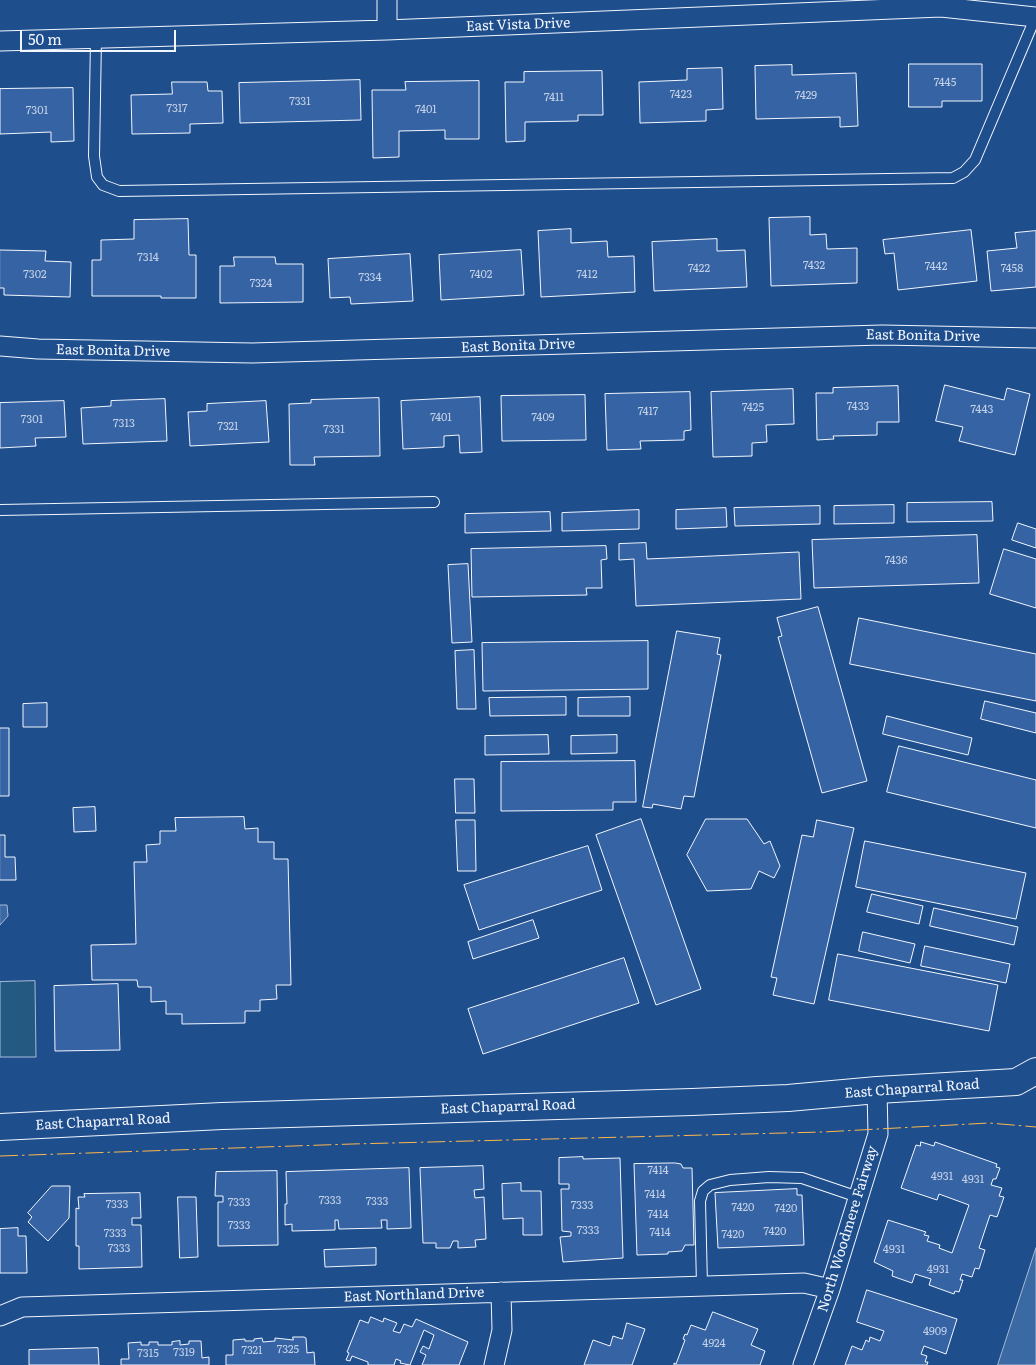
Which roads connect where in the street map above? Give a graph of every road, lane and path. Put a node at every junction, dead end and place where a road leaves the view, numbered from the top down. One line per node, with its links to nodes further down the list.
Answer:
1 (387, 0): 3 (street)
2 (1036, 17): 3 (street, East Vista Drive); 4 (lane)
3 (388, 30): 4 (street, East Vista Drive)
4 (96, 38): 5 (street, East Vista Drive)
5 (0, 41)
6 (1036, 338): 7 (street, East Bonita Drive)
7 (0, 346)
8 (434, 502): 9 (lane)
9 (0, 510)
10 (1029, 1082): 11 (main road, East Chaparral Road)
11 (877, 1090): 12 (main road, East Chaparral Road); 14 (street, North Woodmere Fairway)
12 (0, 1127): 13 (lane)
13 (0, 1140)
14 (858, 1197): 15 (lane); 16 (street, North Woodmere Fairway)
15 (702, 1285): 16 (street, East Northland Drive); 17 (street, East Northland Drive)
16 (830, 1288): 20 (street, North Woodmere Fairway)
17 (501, 1292): 18 (street, East Northland Drive); 19 (street)
18 (0, 1316)
19 (494, 1365)
20 (803, 1365)

